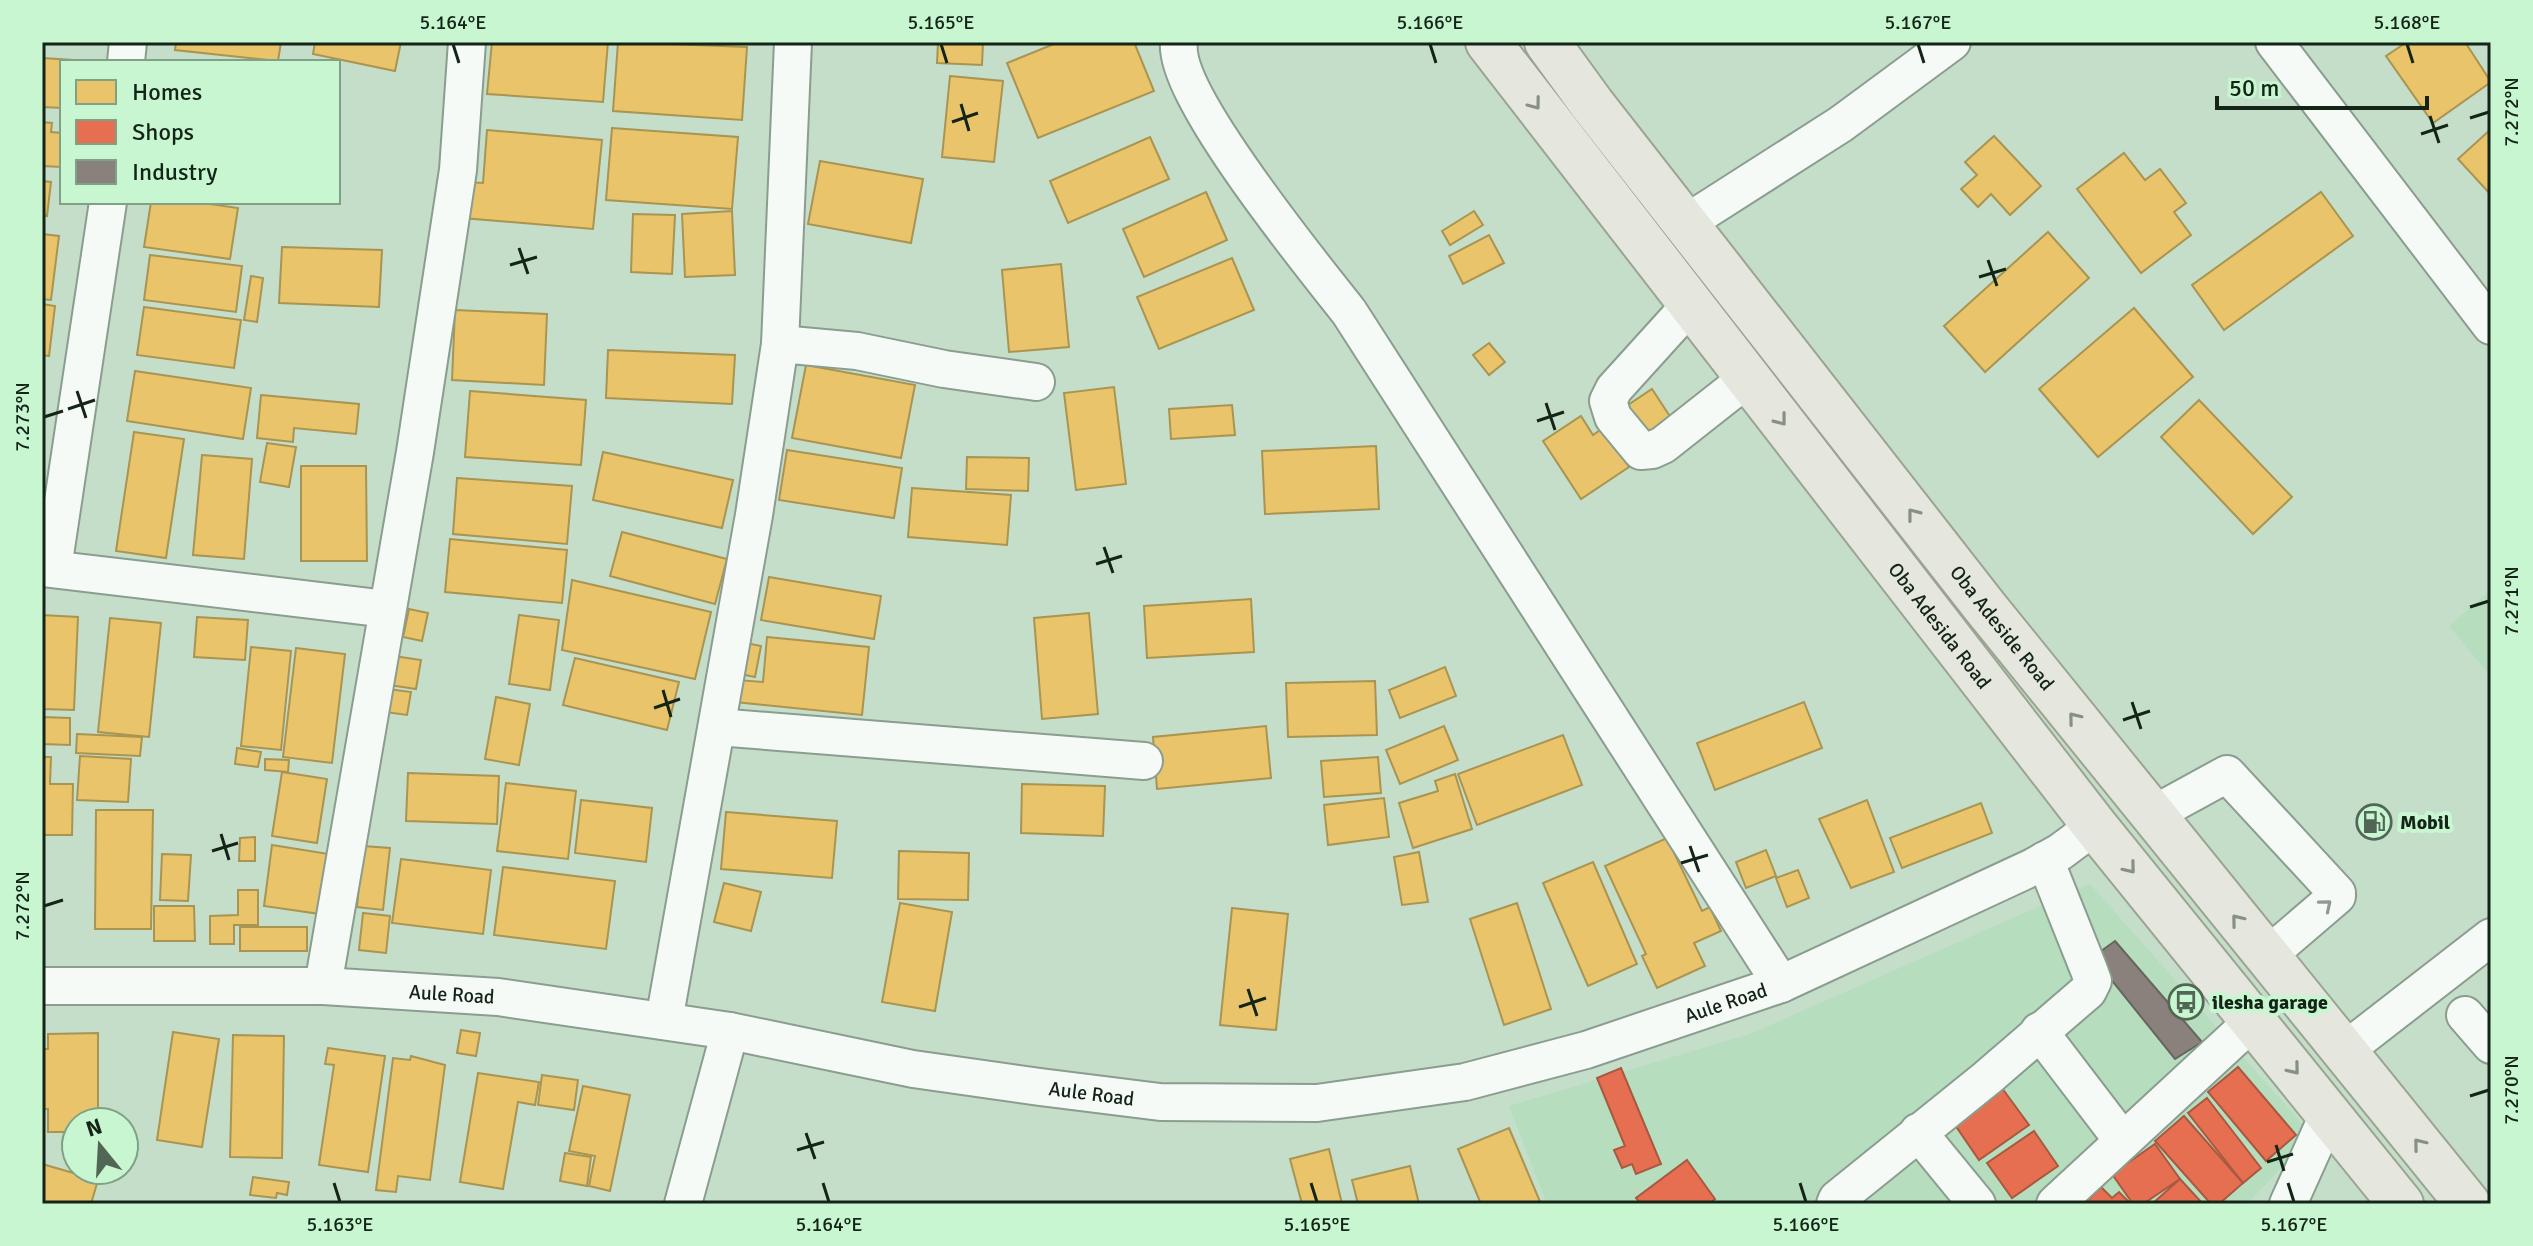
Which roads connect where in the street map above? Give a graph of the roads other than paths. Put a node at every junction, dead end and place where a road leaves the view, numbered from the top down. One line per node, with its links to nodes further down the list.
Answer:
1 (467, 42): 16 (street)
2 (793, 42): 12 (street)
3 (1179, 42): 24 (street)
4 (1488, 42): 10 (main road, Oba Adesida Road, one-way to 10)
5 (1547, 42): 9 (main road, Oba Adeside Road)
6 (1952, 42): 9 (street)
7 (2274, 42): 11 (street)
8 (108, 204): 15 (street)
9 (1686, 223): 19 (main road, Oba Adeside Road, one-way to 9)
10 (1691, 304): 13 (main road, Oba Adesida Road); 13 (street)
11 (2491, 326)
12 (780, 344): 14 (street); 17 (street)
13 (1748, 378): 20 (main road, Oba Adesida Road, one-way to 20)
14 (1036, 382)
15 (48, 568): 16 (street)
16 (387, 609): 26 (street)
17 (717, 727): 18 (street); 29 (street)
18 (1144, 761)
19 (2152, 815): 23 (main road, Oba Adeside Road, one-way to 19); 23 (street, one-way to 19)
20 (2095, 826): 21 (street, Aule Road); 28 (main road, Oba Adesida Road, one-way to 28)
21 (2045, 860): 24 (street, Aule Road); 31 (street)
22 (2491, 937): 33 (street)
23 (2267, 956): 33 (main road, Oba Adeside Road)
24 (1781, 984): 30 (street, Aule Road)
25 (42, 986): 26 (street, Aule Road)
26 (323, 986): 29 (street, Aule Road)
27 (2465, 1015): 32 (street)
28 (2254, 1020): 34 (main road, Oba Adesida Road, one-way to 34); 36 (street)
29 (664, 1021): 30 (street, Aule Road)
30 (730, 1031): 37 (street)
31 (2039, 1031): 35 (street); 36 (street)
32 (2491, 1045)
33 (2344, 1051): 43 (main road, Oba Adeside Road, one-way to 33)
34 (2329, 1113): 41 (street); 42 (main road, Oba Adesida Road)
35 (1918, 1132): 38 (street); 39 (street)
36 (2123, 1141): 40 (street)
37 (683, 1204)
38 (1835, 1204)
39 (1977, 1204)
40 (2055, 1204)
41 (2288, 1204)
42 (2401, 1204)
43 (2468, 1204)

